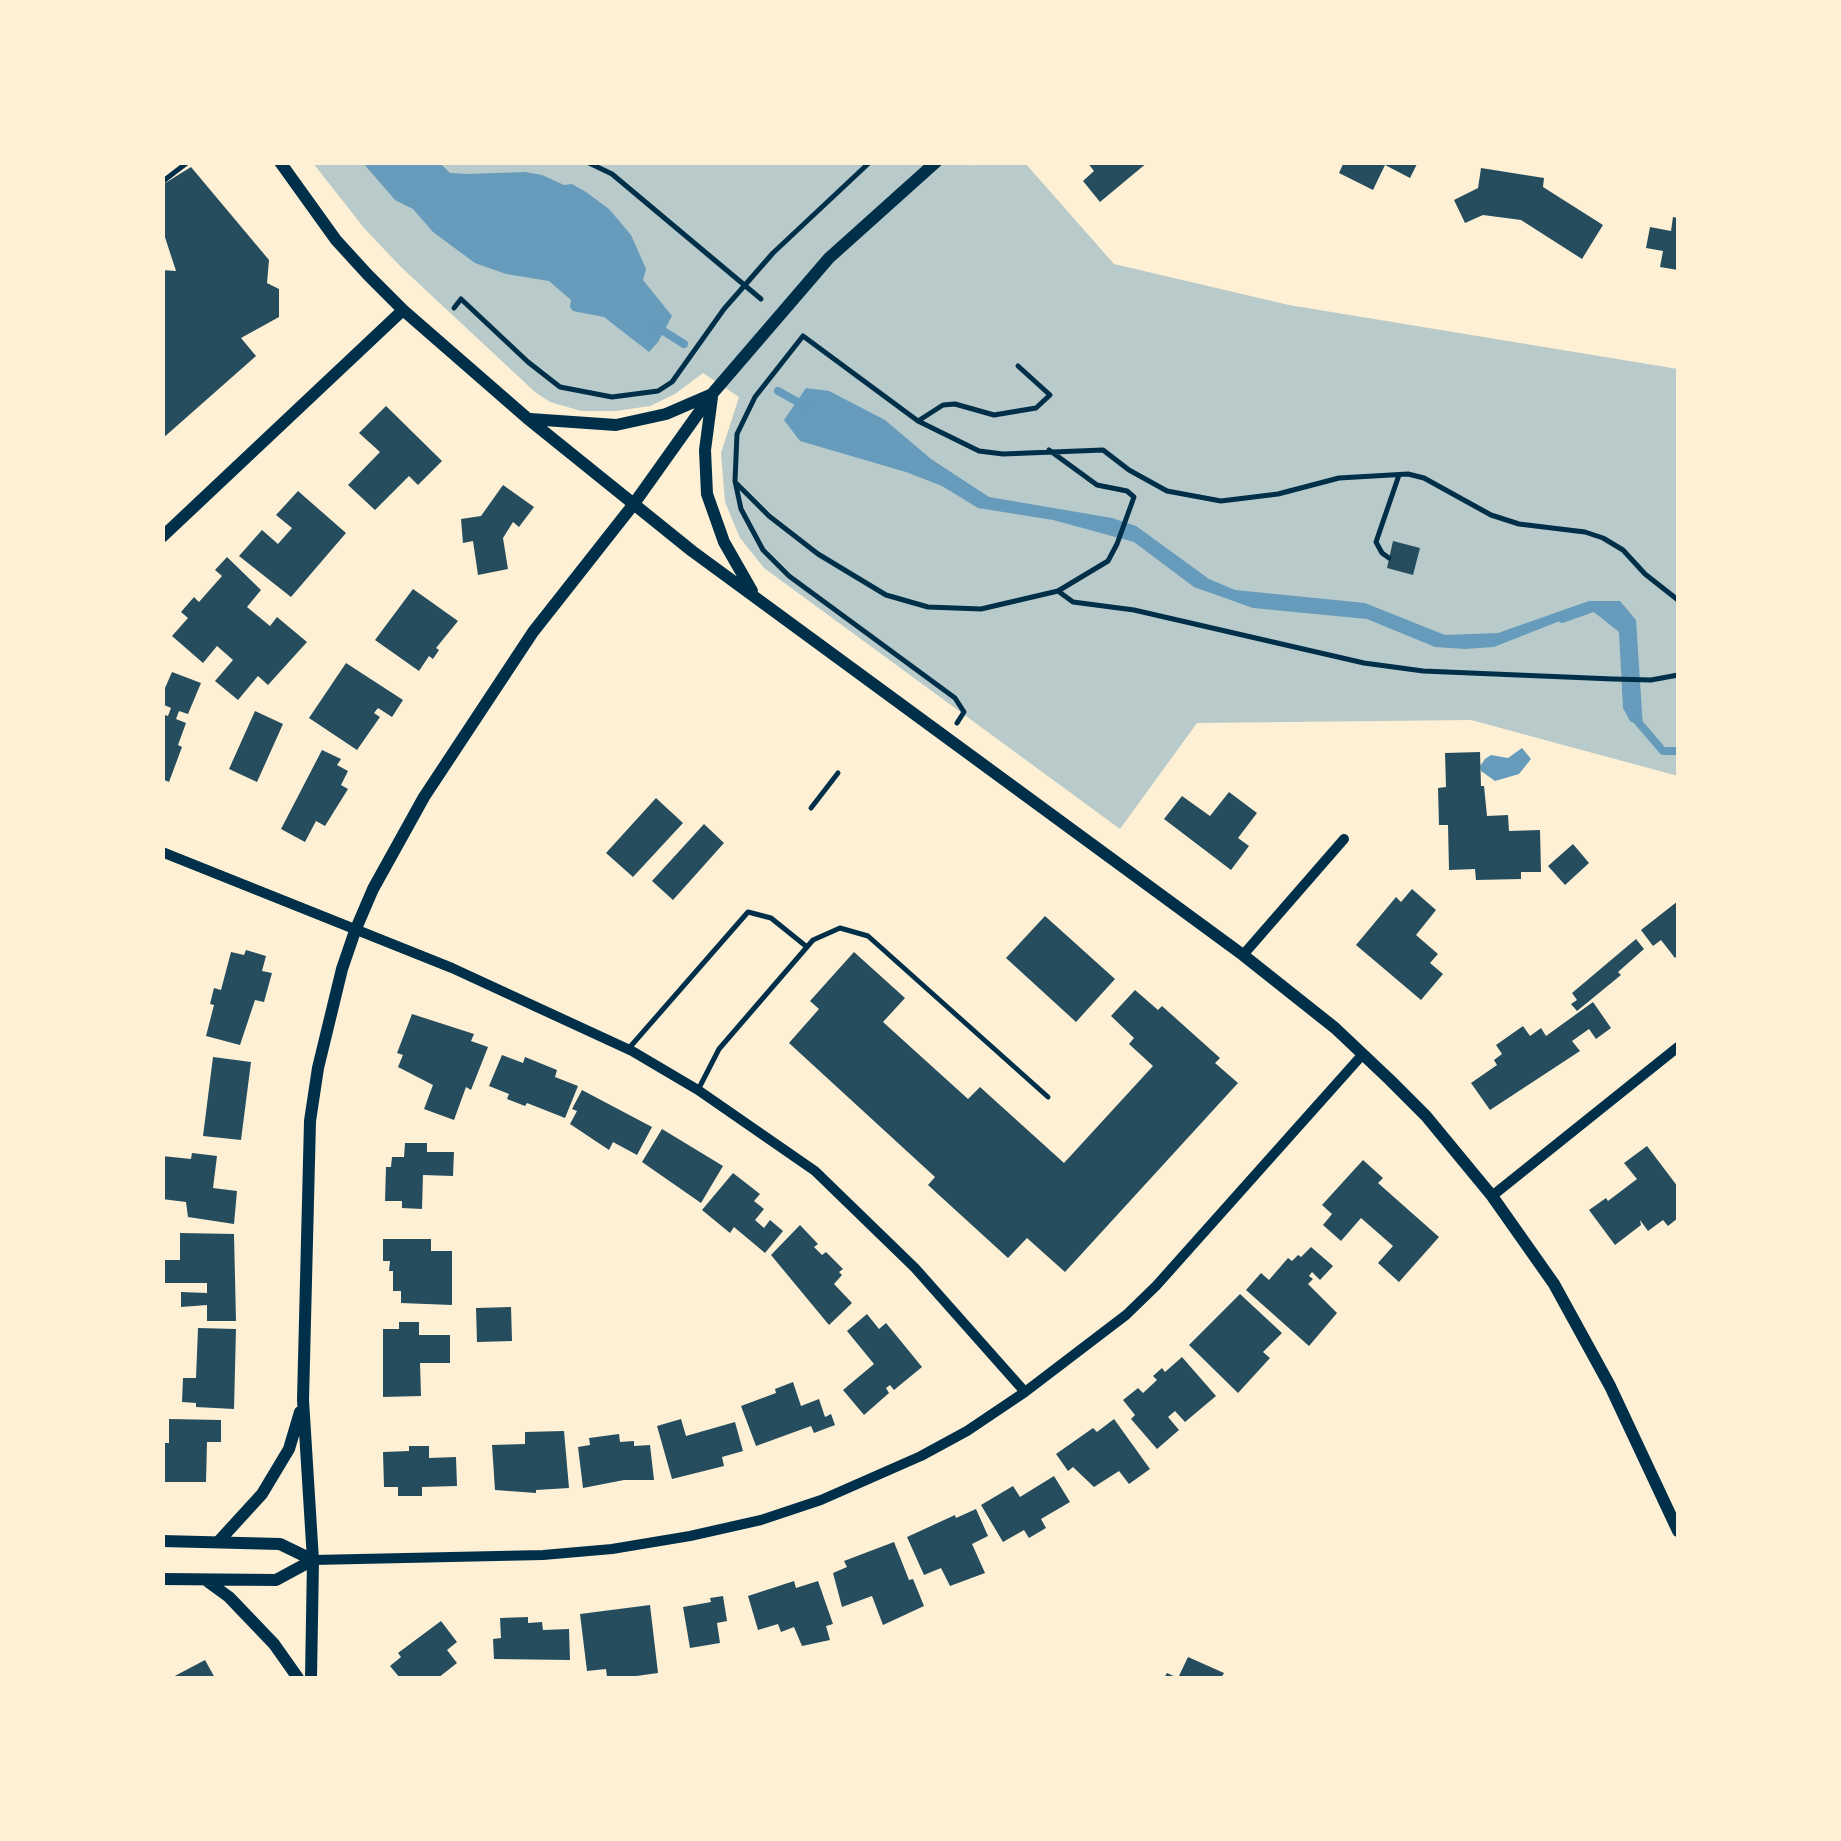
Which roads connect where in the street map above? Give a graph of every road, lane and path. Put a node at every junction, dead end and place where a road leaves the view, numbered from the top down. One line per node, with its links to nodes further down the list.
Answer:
1 (188, 162): 6 (lane)
2 (280, 162): 10 (street)
3 (587, 162): 7 (path)
4 (870, 162): 7 (path)
5 (936, 162): 14 (street)
6 (162, 182)
7 (745, 285): 8 (path); 9 (path)
8 (761, 299)
9 (454, 308)
10 (402, 310): 15 (street); 21 (street)
11 (794, 328): 12 (path)
12 (803, 336): 16 (path); 19 (path)
13 (1018, 366): 16 (path)
14 (712, 394): 15 (street); 20 (street); 24 (street)
15 (527, 418): 20 (street)
16 (918, 421): 17 (path)
17 (1048, 450): 18 (path); 23 (path)
18 (1399, 475): 22 (path); 25 (path)
19 (735, 482): 23 (path); 27 (path)
20 (632, 505): 24 (street); 32 (street)
21 (162, 537)
22 (1389, 558)
23 (1058, 591): 26 (path)
24 (756, 598): 27 (street)
25 (1678, 600)
26 (1678, 676)
27 (948, 737): 34 (street)
28 (838, 772): 29 (path)
29 (811, 808)
30 (1344, 840): 34 (street)
31 (162, 852): 32 (street)
32 (355, 931): 36 (street); 42 (street)
33 (807, 947): 36 (lane); 38 (lane); 39 (lane)
34 (1243, 956): 37 (street)
35 (1678, 1046): 40 (street)
36 (628, 1049): 38 (street)
37 (1363, 1054): 40 (street); 41 (street)
38 (698, 1090): 41 (street)
39 (1048, 1097)
40 (1492, 1196): 43 (street)
41 (1025, 1392): 46 (street)
42 (304, 1400): 45 (street); 46 (street)
43 (1678, 1532)
44 (162, 1541): 45 (street)
45 (219, 1541): 46 (street)
46 (312, 1560): 48 (street); 50 (street)
47 (162, 1579): 48 (street)
48 (205, 1580): 49 (street)
49 (298, 1678)
50 (311, 1678)

